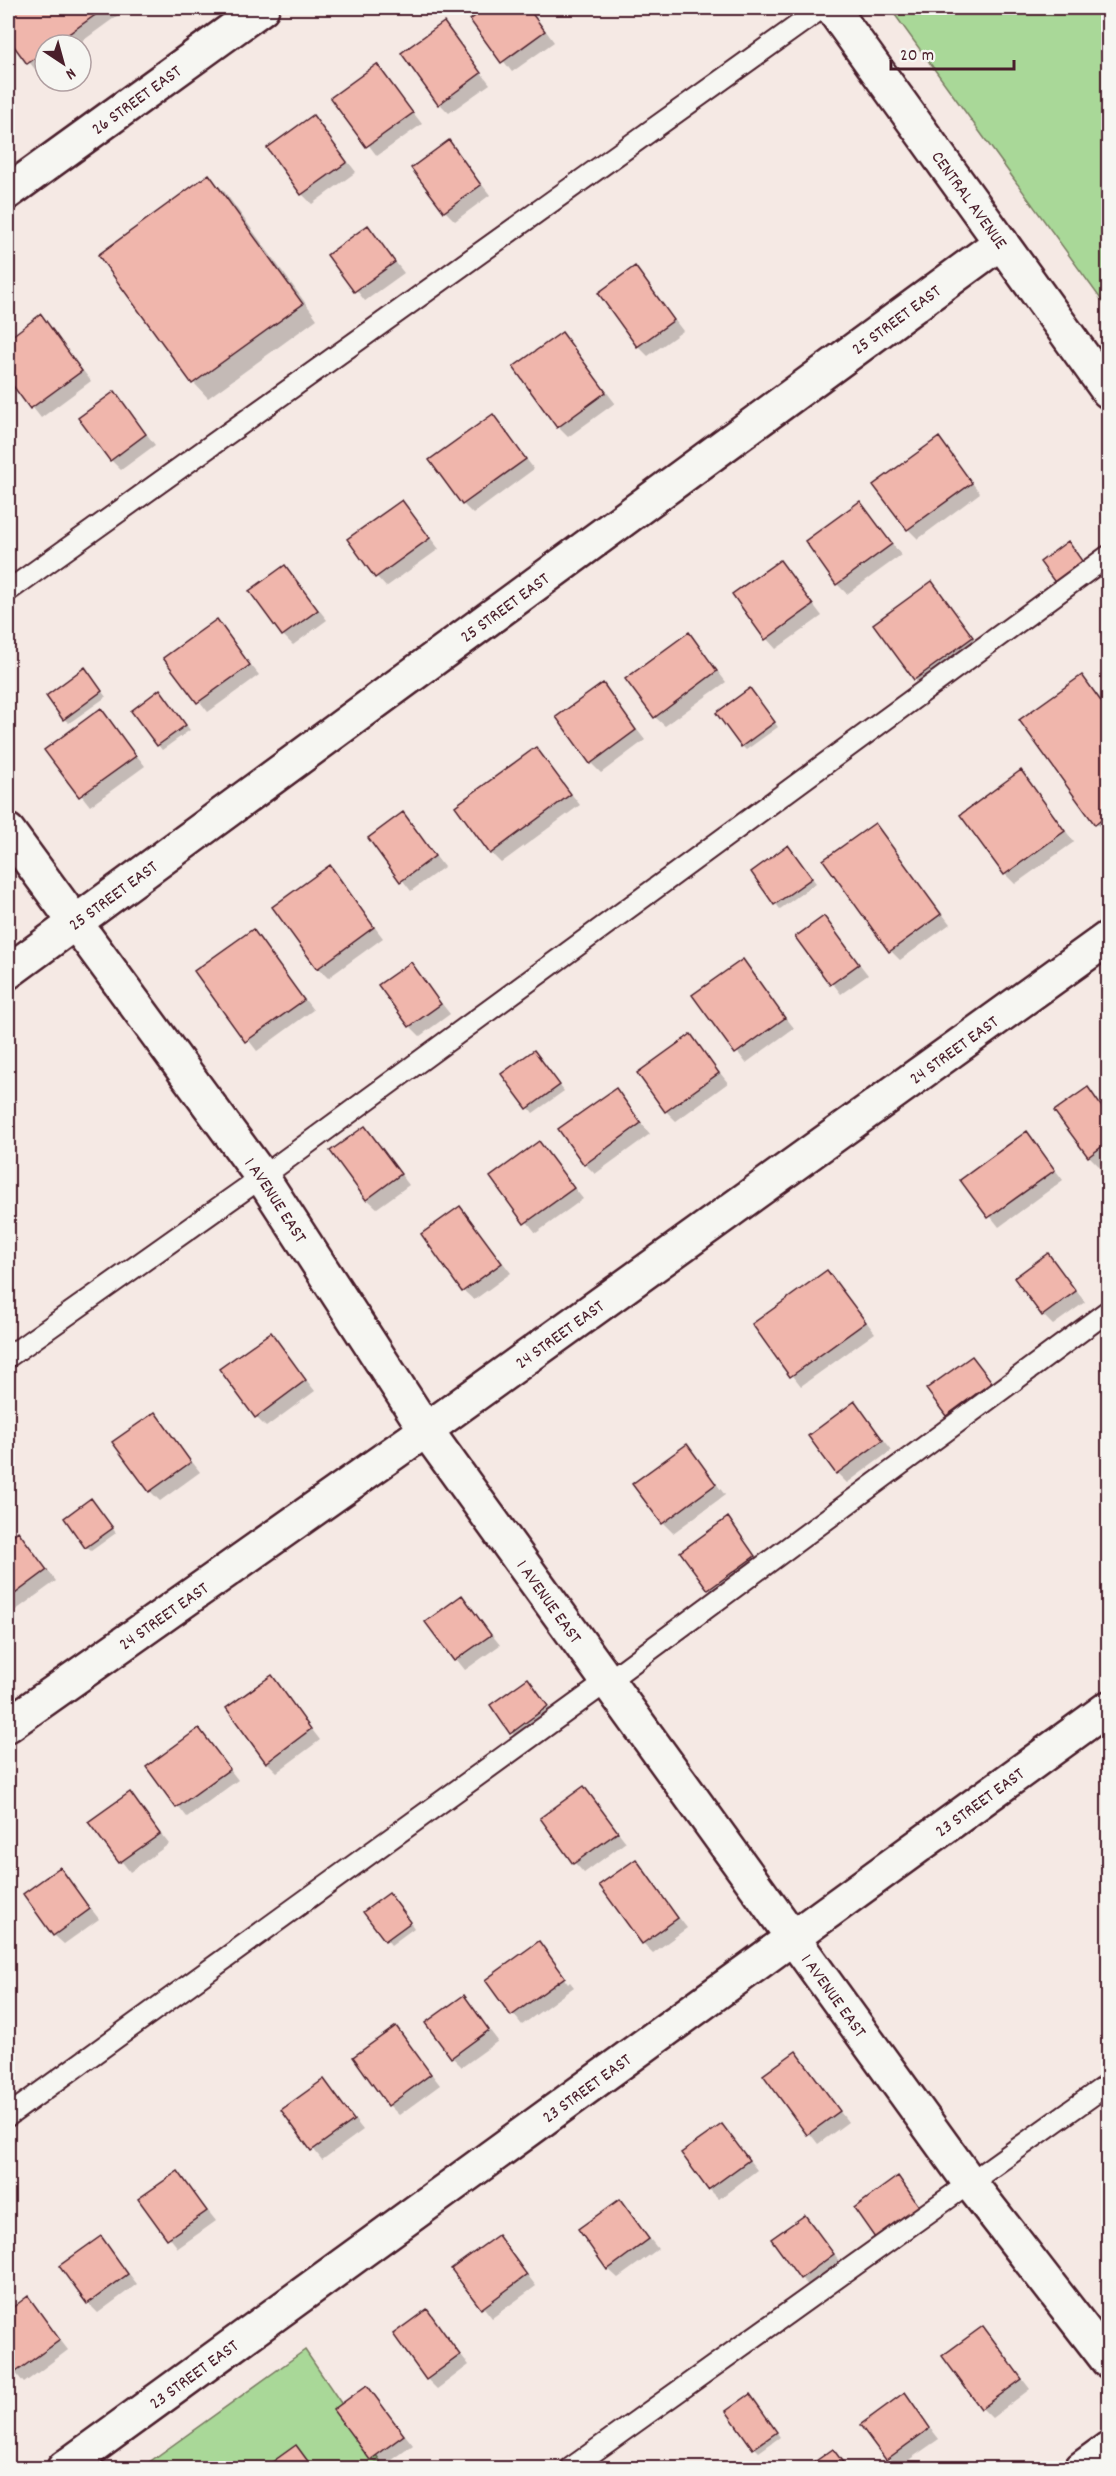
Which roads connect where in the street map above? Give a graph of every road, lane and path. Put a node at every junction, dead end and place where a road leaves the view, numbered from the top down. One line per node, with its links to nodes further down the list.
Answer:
1 (262, 8): 4 (street, 26 STREET EAST)
2 (822, 8): 8 (lane)
3 (832, 8): 5 (street, CENTRAL AVENUE)
4 (8, 192)
5 (1001, 242): 6 (street, CENTRAL AVENUE); 10 (street, 25 STREET EAST)
6 (1108, 391)
7 (1108, 556): 13 (lane)
8 (8, 591)
9 (8, 831): 10 (street, 1 AVENUE EAST)
10 (73, 923): 12 (street, 25 STREET EAST); 13 (street, 1 AVENUE EAST)
11 (1108, 938): 16 (street, 24 STREET EAST)
12 (8, 972)
13 (262, 1177): 15 (lane); 16 (street, 1 AVENUE EAST)
14 (1108, 1311): 17 (lane)
15 (8, 1357)
16 (426, 1430): 17 (street, 1 AVENUE EAST); 19 (street, 24 STREET EAST)
17 (608, 1681): 20 (street, 1 AVENUE EAST); 22 (lane)
18 (1108, 1708): 20 (street, 23 STREET EAST)
19 (8, 1725)
20 (793, 1937): 23 (street, 1 AVENUE EAST); 26 (street, 23 STREET EAST)
21 (1108, 2084): 23 (lane)
22 (8, 2116)
23 (970, 2183): 24 (street, 1 AVENUE EAST); 27 (lane)
24 (1108, 2361)
25 (1108, 2449): 28 (street)
26 (64, 2469)
27 (571, 2469)
28 (1082, 2469)

